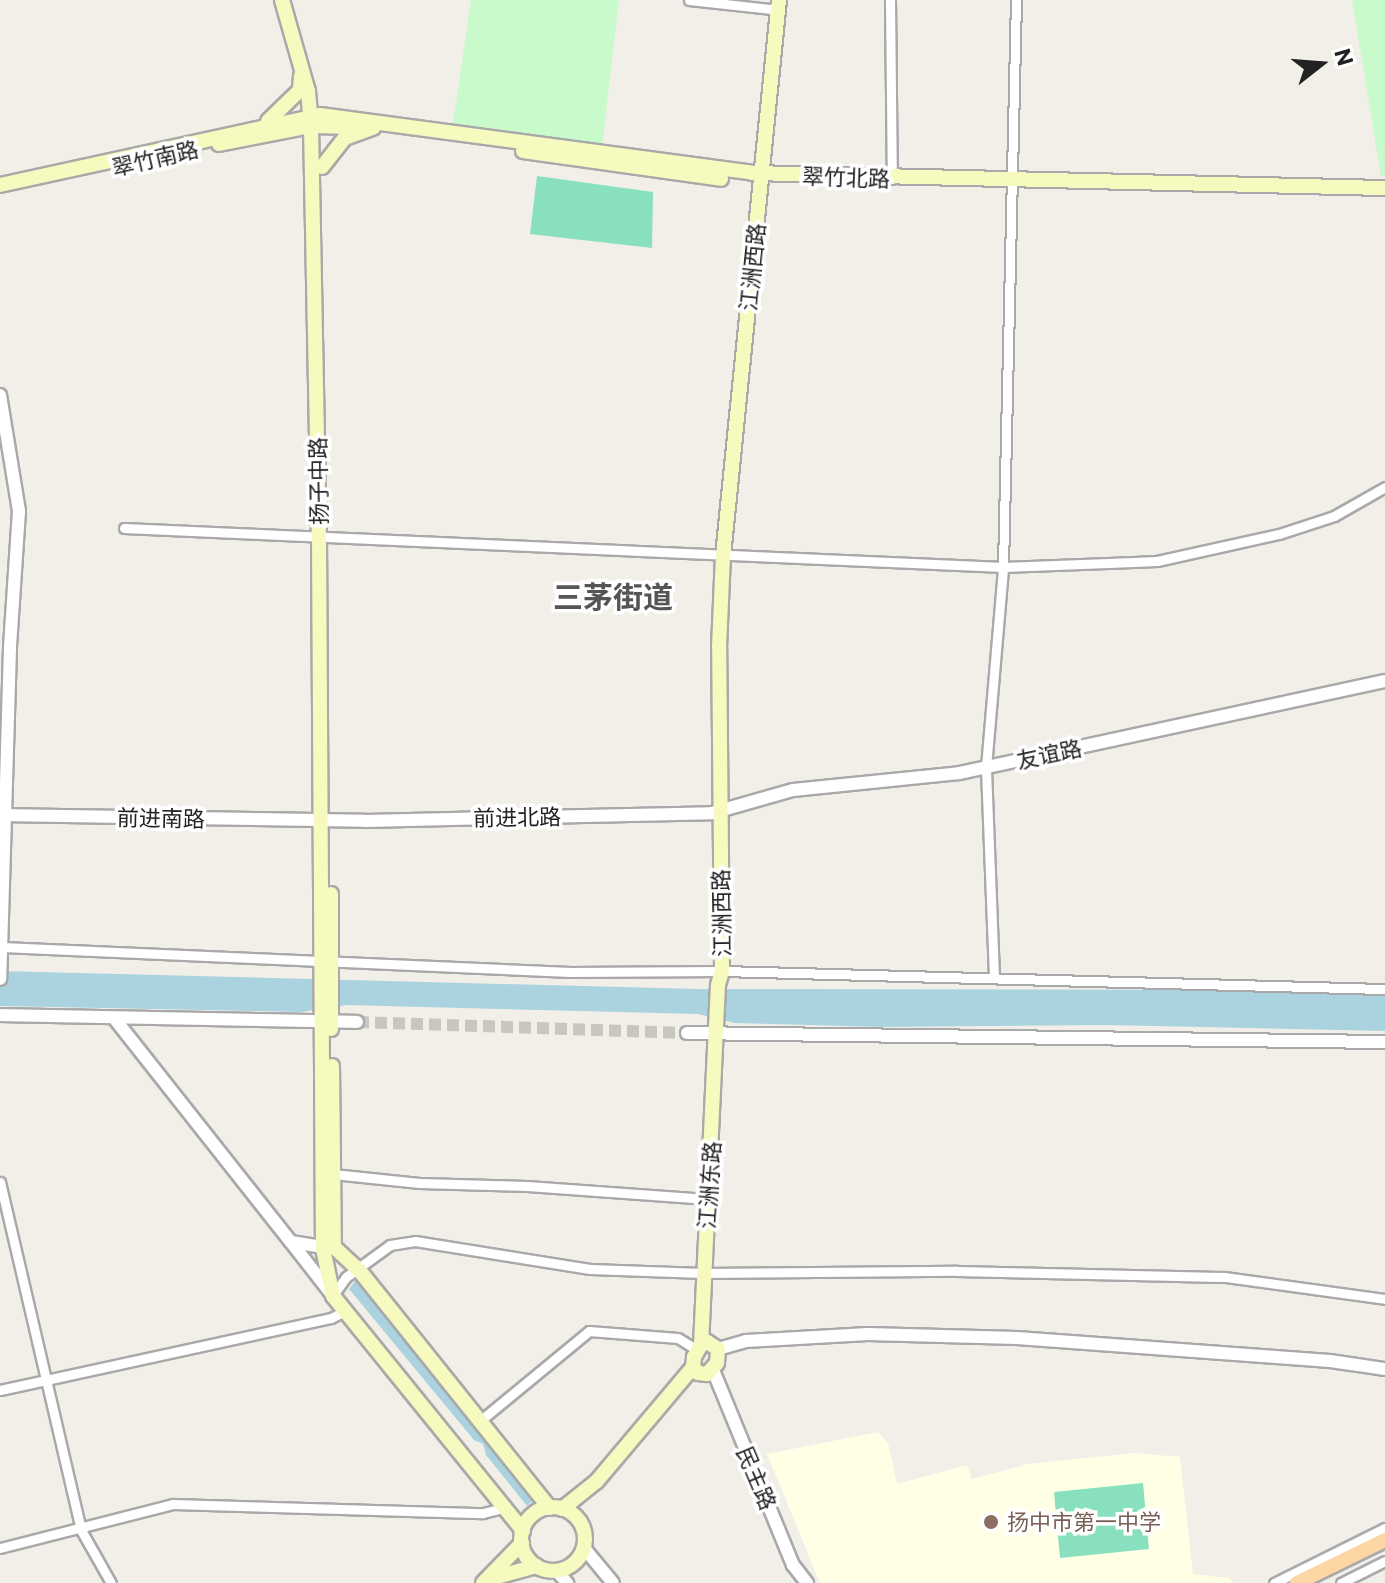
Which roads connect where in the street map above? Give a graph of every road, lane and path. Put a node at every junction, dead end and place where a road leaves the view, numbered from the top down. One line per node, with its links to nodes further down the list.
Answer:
1 (282, 0): 7 (main road, 扬子中路)
2 (291, 0): 8 (main road, 扬子中路)
3 (689, 0): 6 (street)
4 (890, 0): 13 (street)
5 (1016, 0): 14 (street)
6 (773, 3): 12 (main road, 江洲西路)
7 (302, 68): 8 (main road, 扬子中路); 9 (main road)
8 (315, 120): 9 (main road, 翠竹南路); 10 (main road, 翠竹北路); 11 (main road, 扬子中路); 12 (main road, 翠竹北路); 17 (main road, 翠竹南路); 22 (main road, 扬子中路)
9 (260, 126): 15 (main road, 翠竹南路)
10 (373, 128): 11 (main road); 12 (main road, 翠竹北路)
11 (322, 167): 22 (main road, 扬子中路)
12 (756, 178): 13 (main road, 翠竹北路); 14 (main road, 翠竹北路); 23 (main road, 江洲西路)
13 (892, 179): 14 (main road, 翠竹北路)
14 (1014, 183): 16 (main road, 翠竹北路); 18 (main road, 翠竹北路); 24 (street)
15 (0, 185)
16 (1385, 188)
17 (0, 193)
18 (1385, 196)
19 (0, 395): 28 (street)
20 (1385, 487): 24 (street)
21 (124, 528): 22 (street)
22 (323, 535): 23 (street); 29 (main road, 扬子中路)
23 (718, 556): 24 (street); 27 (main road, 江洲西路)
24 (1003, 567): 26 (street)
25 (1385, 681): 26 (street, 友谊路)
26 (986, 767): 27 (street, 友谊路); 34 (street)
27 (716, 812): 29 (street, 前进北路); 33 (main road, 江洲西路)
28 (2, 815): 29 (street, 前进南路); 30 (street)
29 (326, 820): 32 (main road, 扬子中路)
30 (2, 947): 31 (street); 32 (street)
31 (1, 964): 35 (street)
32 (326, 964): 33 (street); 39 (main road, 扬子中路)
33 (718, 976): 34 (street); 41 (main road, 江洲西路)
34 (994, 977): 36 (street)
35 (0, 979)
36 (1385, 989)
37 (0, 1015): 38 (street)
38 (114, 1018): 39 (street); 47 (street)
39 (327, 1018): 40 (street); 44 (main road); 48 (main road)
40 (357, 1022)
41 (717, 1029): 42 (street); 43 (street); 46 (main road, 江洲东路)
42 (687, 1033)
43 (1385, 1042)
44 (333, 1174): 46 (street); 48 (main road)
45 (0, 1182): 59 (street)
46 (708, 1199): 50 (main road, 江洲东路)
47 (291, 1242): 48 (street); 51 (street)
48 (329, 1248): 49 (main road); 51 (main road)
49 (359, 1270): 50 (street); 51 (street); 61 (main road)
50 (703, 1273): 52 (street); 54 (main road, 江洲东路)
51 (333, 1296): 53 (main road)
52 (1385, 1299)
53 (345, 1311): 59 (street); 62 (main road)
54 (699, 1348): 55 (main road); 57 (main road, 江洲东路); 61 (street)
55 (718, 1349): 56 (street); 58 (main road)
56 (1385, 1369)
57 (695, 1370): 58 (main road); 63 (main road); 64 (main road)
58 (713, 1370): 78 (street, 民主路)
59 (44, 1381): 60 (street); 66 (street)
60 (0, 1390)
61 (481, 1420): 63 (main road)
62 (503, 1508): 66 (street); 67 (main road)
63 (556, 1508): 64 (main road); 67 (main road)
64 (582, 1526): 70 (main road)
65 (1385, 1528): 79 (street)
66 (81, 1530): 69 (street); 76 (street)
67 (522, 1537): 73 (main road); 75 (main road)
68 (1385, 1540): 80 (main road)
69 (0, 1548)
70 (584, 1548): 74 (main road); 77 (street)
71 (1385, 1550): 81 (main road)
72 (1385, 1561): 82 (street)
73 (536, 1566): 74 (main road); 75 (main road)
74 (562, 1577)
75 (486, 1581)
76 (111, 1583)
77 (613, 1583)
78 (807, 1583)
79 (1274, 1583)
80 (1297, 1583)
81 (1319, 1583)
82 (1341, 1583)

